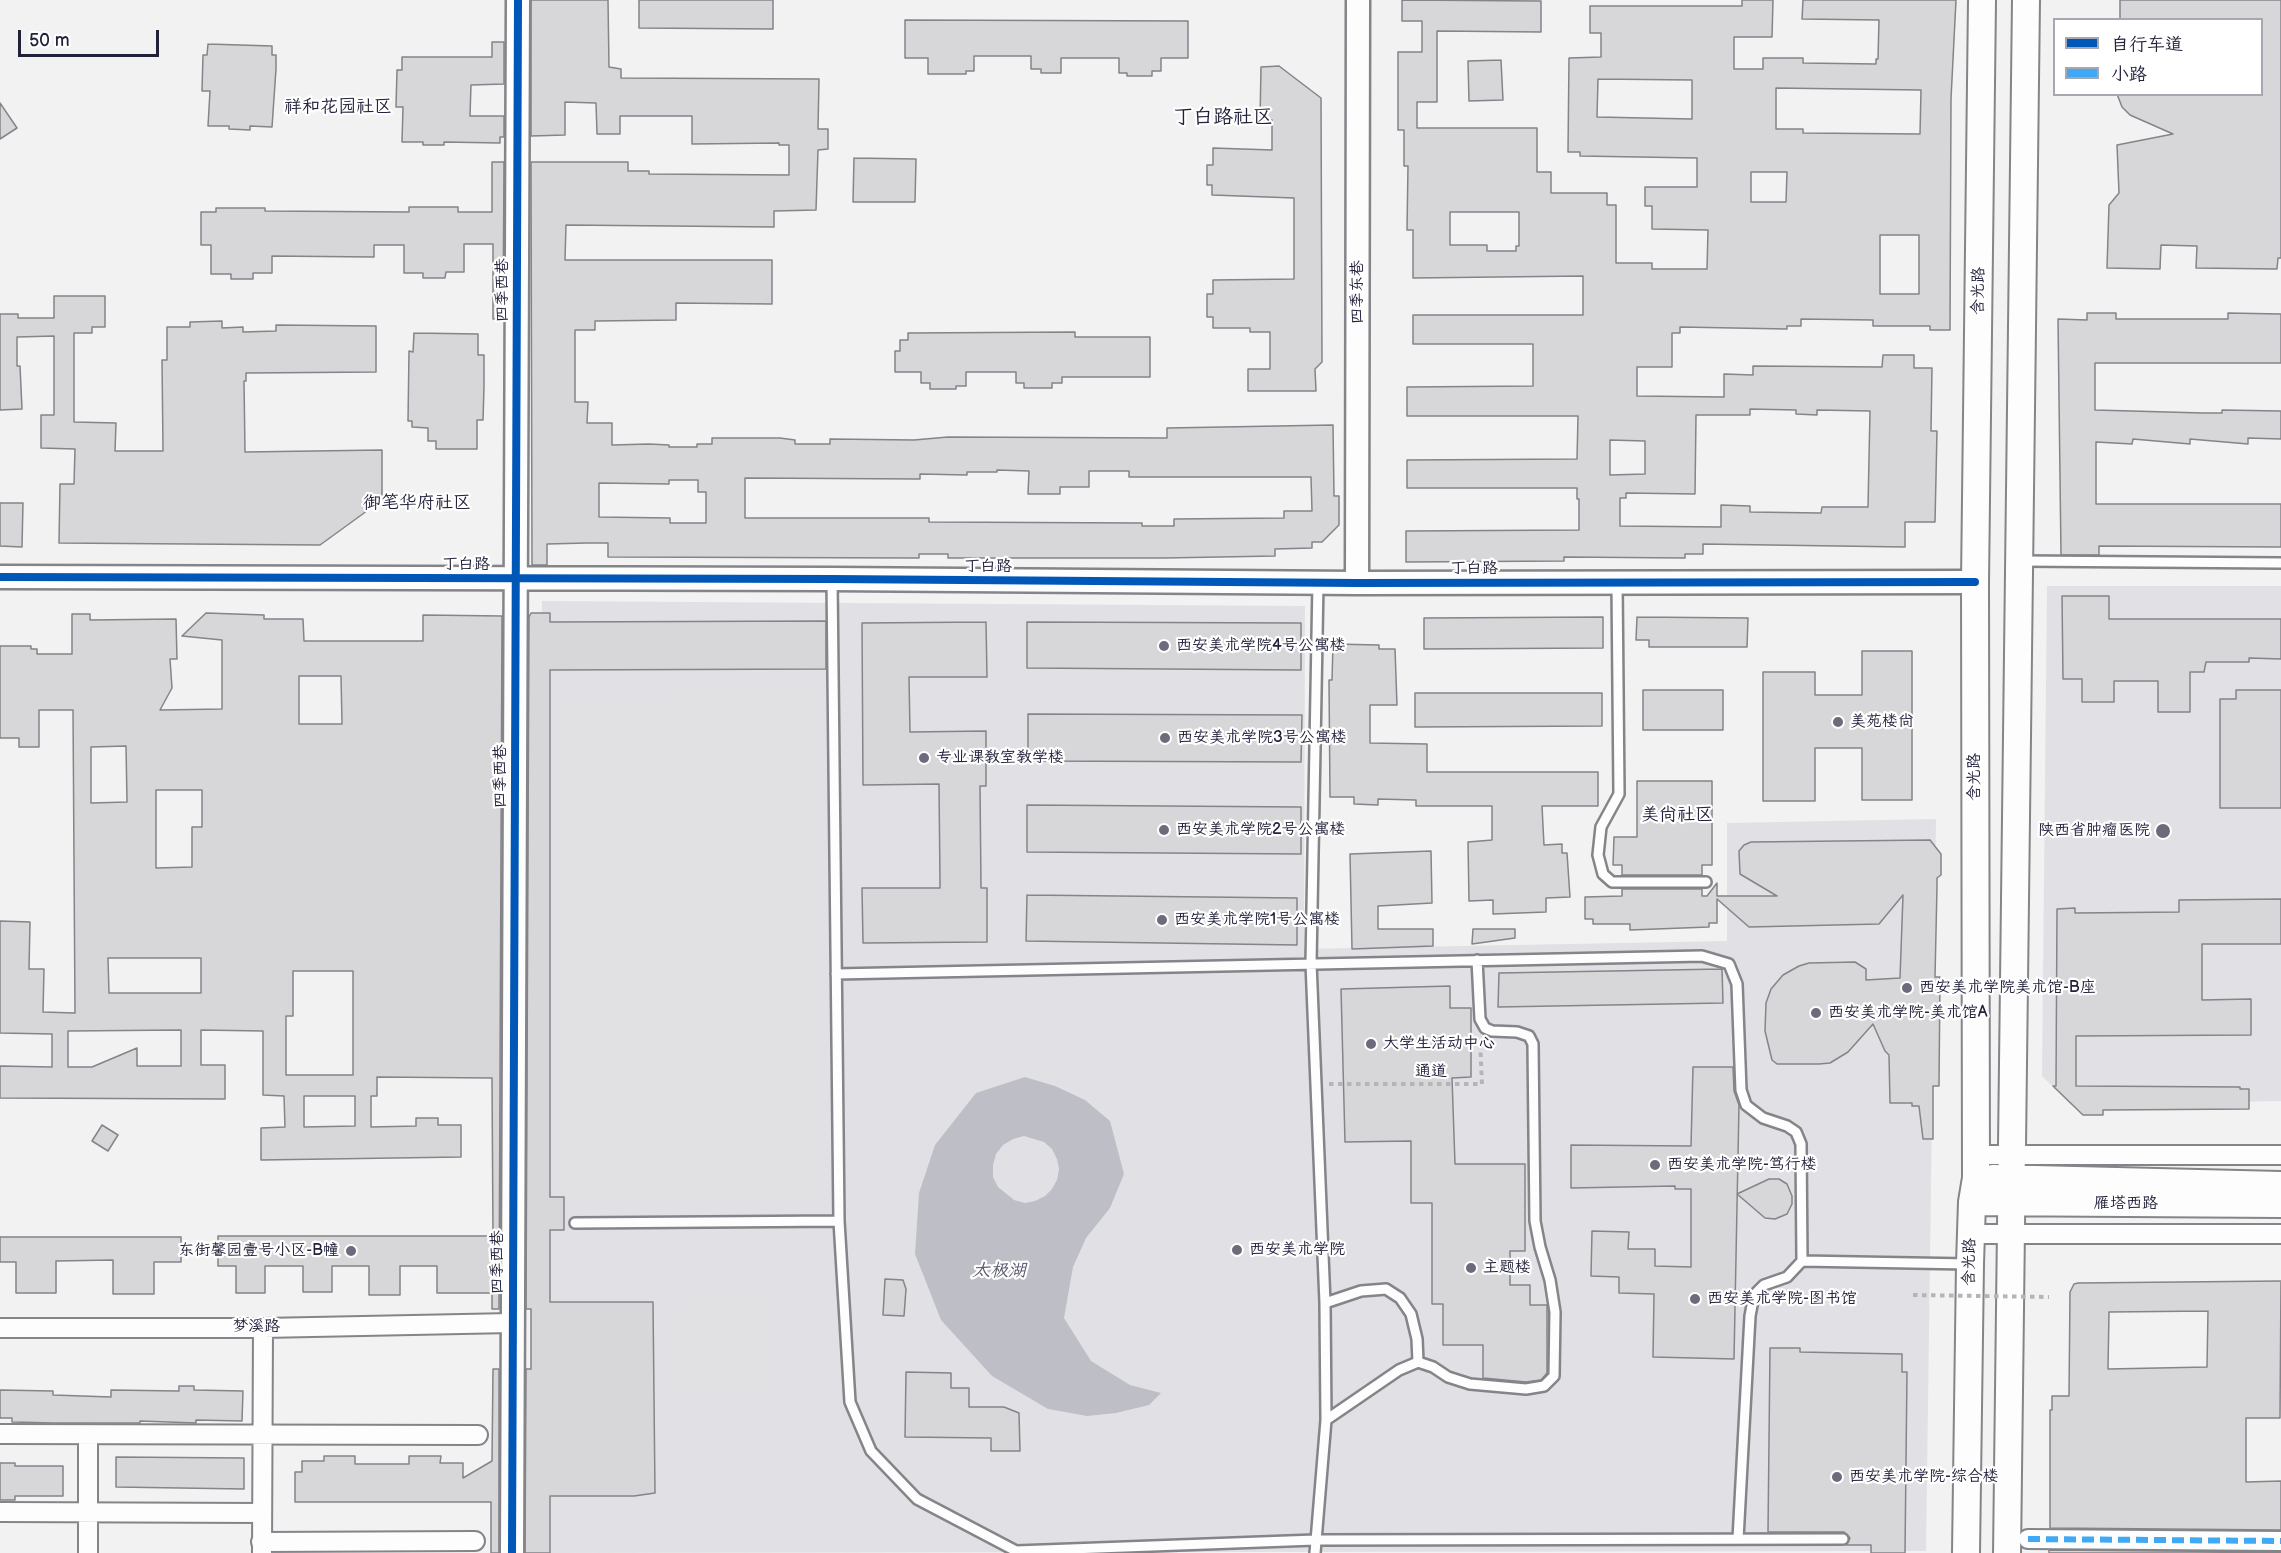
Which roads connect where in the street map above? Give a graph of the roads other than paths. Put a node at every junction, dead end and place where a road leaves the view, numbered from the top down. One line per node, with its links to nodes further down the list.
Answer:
1 (518, 0): 8 (street, 四季西巷)
2 (1358, 0): 12 (street, 四季东巷)
3 (1982, 0): 10 (main road, 含光路)
4 (2026, 0): 5 (main road)
5 (2019, 561): 6 (lane); 20 (main road)
6 (2281, 563)
7 (0, 577): 8 (street, 丁白路)
8 (514, 579): 9 (street, 丁白路); 34 (street, 四季西巷)
9 (832, 579): 11 (street, 丁白路); 17 (lane)
10 (1975, 582): 13 (street, 丁白路); 22 (main road, 含光路)
11 (1318, 583): 12 (street, 丁白路); 16 (lane)
12 (1357, 583): 13 (street, 丁白路)
13 (1617, 583): 14 (lane)
14 (1706, 882)
15 (1477, 960): 16 (lane); 31 (lane); 37 (lane)
16 (1311, 963): 17 (lane); 33 (lane)
17 (836, 974): 26 (lane)
18 (2252, 1155): 19 (street); 20 (street); 21 (street)
19 (2281, 1155)
20 (2011, 1167): 22 (main road, 雁塔西路); 23 (main road, 雁塔西路); 24 (main road)
21 (2281, 1169)
22 (1974, 1179): 24 (main road, 雁塔西路); 28 (main road, 含光路)
23 (2281, 1185)
24 (2011, 1204): 25 (main road, 雁塔西路); 29 (main road)
25 (2281, 1204)
26 (839, 1221): 27 (lane); 48 (lane)
27 (575, 1223)
28 (1971, 1234): 29 (street); 32 (main road, 含光路)
29 (2010, 1234): 30 (street); 51 (main road)
30 (2281, 1234)
31 (1802, 1261): 32 (lane); 46 (lane)
32 (1970, 1264): 56 (main road, 含光路)
33 (1324, 1303): 37 (lane); 38 (lane)
34 (512, 1323): 36 (street, 梦溪路); 54 (street, 四季西巷)
35 (0, 1328): 36 (street, 梦溪路)
36 (263, 1328): 40 (street)
37 (1418, 1362): 38 (lane)
38 (1326, 1420): 48 (lane)
39 (0, 1434): 41 (street)
40 (261, 1434): 41 (street); 42 (street); 45 (street)
41 (88, 1435): 44 (street)
42 (478, 1435)
43 (0, 1512): 44 (street)
44 (88, 1512): 45 (street); 53 (street)
45 (261, 1513): 52 (street)
46 (1738, 1539): 47 (lane); 48 (lane)
47 (1843, 1539)
48 (1315, 1540): 55 (lane)
49 (475, 1541): 52 (street)
50 (2281, 1542): 51 (street)
51 (2018, 1546)
52 (261, 1547)
53 (88, 1553)
54 (512, 1553)
55 (1315, 1553)
56 (1966, 1553)

